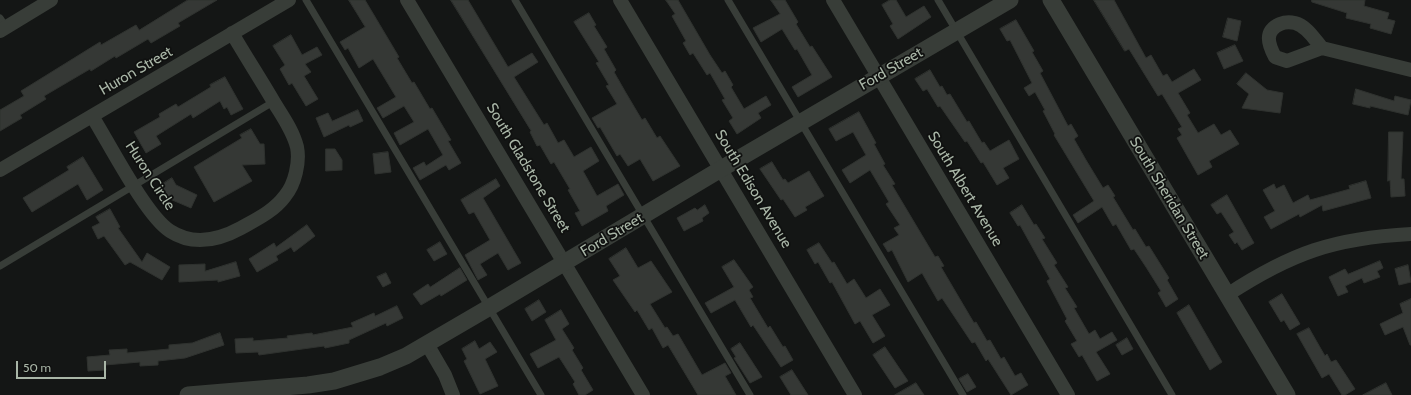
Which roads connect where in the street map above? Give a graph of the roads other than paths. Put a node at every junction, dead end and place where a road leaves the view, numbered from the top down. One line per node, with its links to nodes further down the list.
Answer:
1 (52, 0): 12 (street)
2 (289, 0): 14 (street, Huron Street)
3 (306, 0): 29 (lane)
4 (407, 0): 26 (street, South Gladstone Street)
5 (514, 0): 24 (lane)
6 (620, 0): 21 (street, South Edison Avenue)
7 (728, 0): 20 (lane)
8 (833, 0): 17 (street, South Albert Avenue)
9 (938, 0): 13 (lane)
10 (1010, 0): 13 (street, Ford Street)
11 (1051, 0): 28 (street, South Sheridan Street)
12 (2, 25)
13 (957, 31): 17 (street, Ford Street); 39 (lane)
14 (232, 33): 18 (street, Huron Circle); 19 (street, Huron Street)
15 (1322, 48): 16 (street)
16 (1411, 70)
17 (878, 76): 20 (street, Ford Street); 38 (street, South Albert Avenue)
18 (273, 102): 23 (lane); 23 (street, Huron Circle)
19 (92, 116): 22 (street, Huron Street); 23 (street, Huron Circle)
20 (800, 122): 21 (street, Ford Street); 37 (lane)
21 (721, 169): 24 (street, Ford Street); 36 (street, South Edison Avenue)
22 (0, 170)
23 (135, 186): 27 (lane)
24 (643, 216): 26 (street, Ford Street); 35 (lane)
25 (1411, 234): 28 (street)
26 (565, 263): 29 (street, Ford Street); 34 (street, South Gladstone Street)
27 (0, 266)
28 (1227, 295): 40 (street, South Sheridan Street)
29 (490, 308): 30 (street, Ford Street); 33 (lane)
30 (427, 344): 31 (street, Ford Street); 32 (street)
31 (188, 395)
32 (453, 395)
33 (541, 395)
34 (643, 395)
35 (750, 395)
36 (855, 395)
37 (963, 395)
38 (1068, 395)
39 (1172, 395)
40 (1287, 395)

